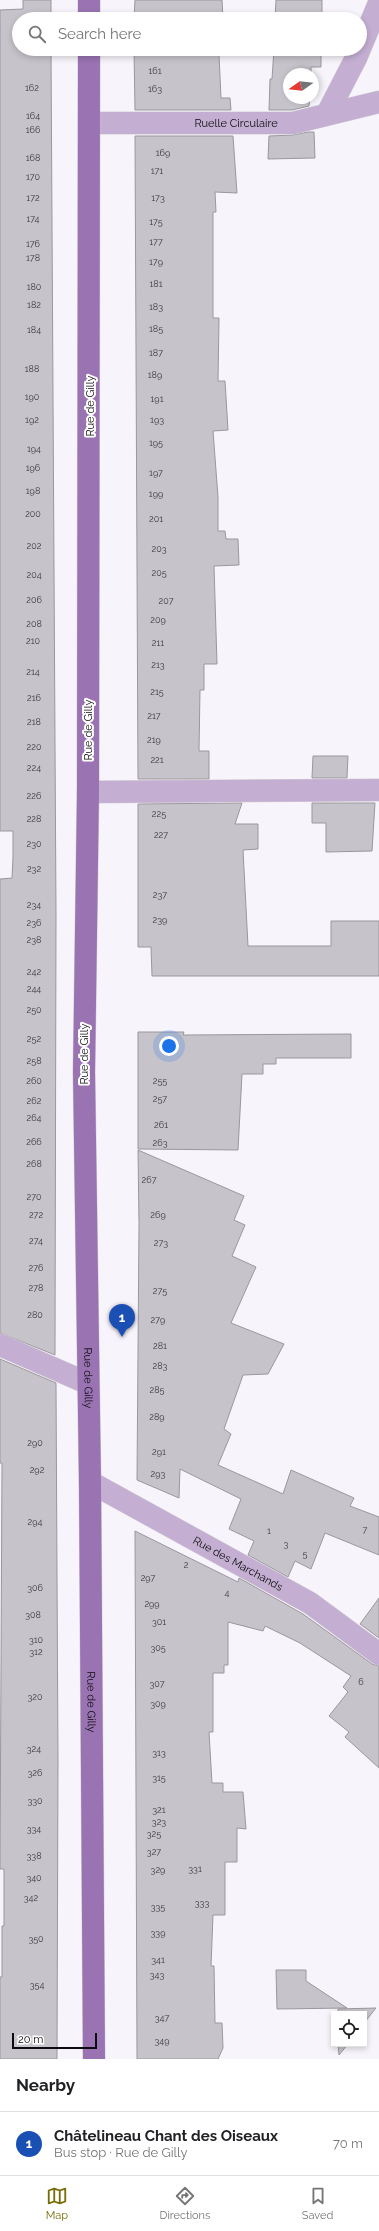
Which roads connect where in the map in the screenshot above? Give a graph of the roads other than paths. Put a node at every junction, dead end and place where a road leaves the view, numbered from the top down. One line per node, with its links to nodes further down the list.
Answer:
1 (89, 0): 3 (main road)
2 (379, 3): 4 (street)
3 (89, 12)
4 (367, 32)
5 (89, 56): 9 (main road, Rue de Gilly)
6 (357, 56): 8 (street)
7 (379, 102): 8 (street, Ruelle Circulaire)
8 (327, 114): 9 (street, Ruelle Circulaire)
9 (90, 123): 11 (main road, Rue de Gilly)
10 (379, 790): 11 (street)
11 (88, 792): 13 (main road, Rue de Gilly)
12 (0, 1345): 13 (street)
13 (87, 1383): 14 (main road, Rue de Gilly)
14 (90, 1482): 15 (street, Rue des Marchands); 16 (main road, Rue de Gilly)
15 (379, 1654)
16 (94, 2059)

